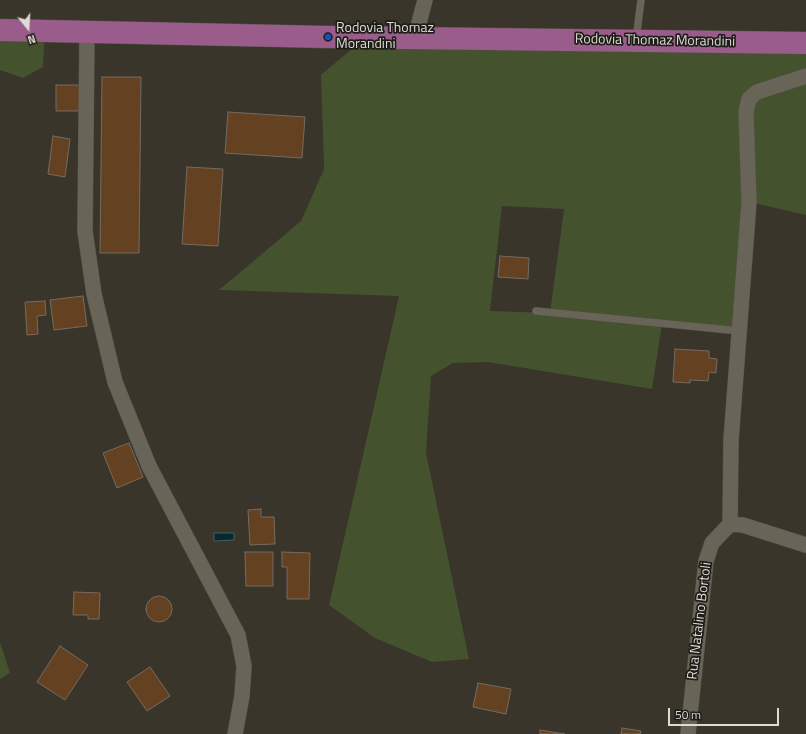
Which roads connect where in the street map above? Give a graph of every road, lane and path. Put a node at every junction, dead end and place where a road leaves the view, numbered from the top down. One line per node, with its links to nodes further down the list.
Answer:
1 (425, 0): 5 (street)
2 (641, 0): 6 (lane)
3 (0, 30): 4 (main road, Rodovia Thomaz Morandini)
4 (87, 32): 5 (main road, Rodovia Thomaz Morandini); 13 (street)
5 (415, 38): 6 (main road, Rodovia Thomaz Morandini)
6 (636, 40): 7 (main road, Rodovia Thomaz Morandini)
7 (806, 43)
8 (806, 76): 10 (street)
9 (536, 311): 10 (lane)
10 (740, 331): 11 (street)
11 (730, 524): 12 (street); 14 (street, Rua Natalino Bortoli)
12 (806, 545)
13 (235, 734)
14 (688, 734)

